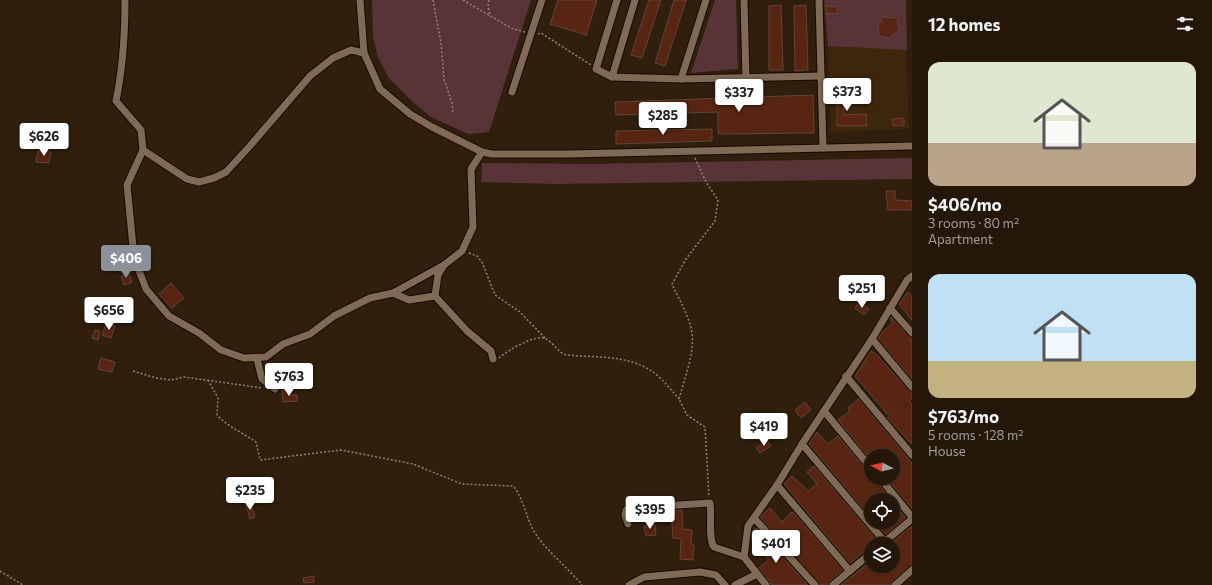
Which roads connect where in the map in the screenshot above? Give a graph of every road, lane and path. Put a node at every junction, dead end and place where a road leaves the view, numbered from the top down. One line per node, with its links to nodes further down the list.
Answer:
1 (125, 0): 21 (street)
2 (360, 0): 12 (street)
3 (433, 0): 18 (path)
4 (489, 0): 11 (path)
5 (542, 0): 17 (street)
6 (617, 0): 14 (street)
7 (635, 0): 14 (street)
8 (706, 0): 16 (street)
9 (744, 0): 15 (street)
10 (819, 0): 13 (street)
11 (490, 16)
12 (364, 52): 21 (street); 23 (street)
13 (821, 76): 15 (street); 20 (street)
14 (612, 78): 16 (street)
15 (746, 78): 16 (street)
16 (681, 79)
17 (512, 92)
18 (453, 114)
19 (912, 146): 20 (street)
20 (823, 148): 22 (street)
21 (143, 150): 34 (street)
22 (693, 151): 23 (street); 40 (path)
23 (482, 152): 24 (street)
24 (462, 251): 25 (street); 31 (path)
25 (444, 265): 27 (street); 28 (street)
26 (912, 276): 29 (street)
27 (393, 293): 28 (street); 34 (street)
28 (435, 296): 33 (street)
29 (890, 308): 30 (street); 32 (street)
30 (912, 333)
31 (545, 338): 33 (path); 40 (path)
32 (872, 339): 36 (street); 39 (street)
33 (493, 358)
34 (256, 359): 38 (street)
35 (133, 371): 37 (path)
36 (846, 376): 41 (street); 43 (street)
37 (208, 380): 38 (path); 60 (path)
38 (273, 388)
39 (912, 388)
40 (679, 399): 47 (path)
41 (824, 411): 42 (street); 44 (street)
42 (802, 444): 45 (street); 51 (street)
43 (912, 455)
44 (864, 460)
45 (777, 485): 48 (street); 57 (street)
46 (886, 485): 49 (street)
47 (710, 503): 50 (street); 53 (street)
48 (754, 518): 53 (street); 65 (street)
49 (912, 518): 52 (street)
50 (628, 524)
51 (879, 537)
52 (891, 537)
53 (744, 557): 58 (street)
54 (864, 559): 57 (street)
55 (912, 570): 67 (street)
56 (0, 571): 59 (path)
57 (850, 571): 66 (street)
58 (757, 574): 63 (street); 64 (street)
59 (23, 585)
60 (582, 585)
61 (629, 585): 62 (street)
62 (725, 585)
63 (735, 585)
64 (766, 585)
65 (815, 585)
66 (833, 585)
67 (895, 585)

